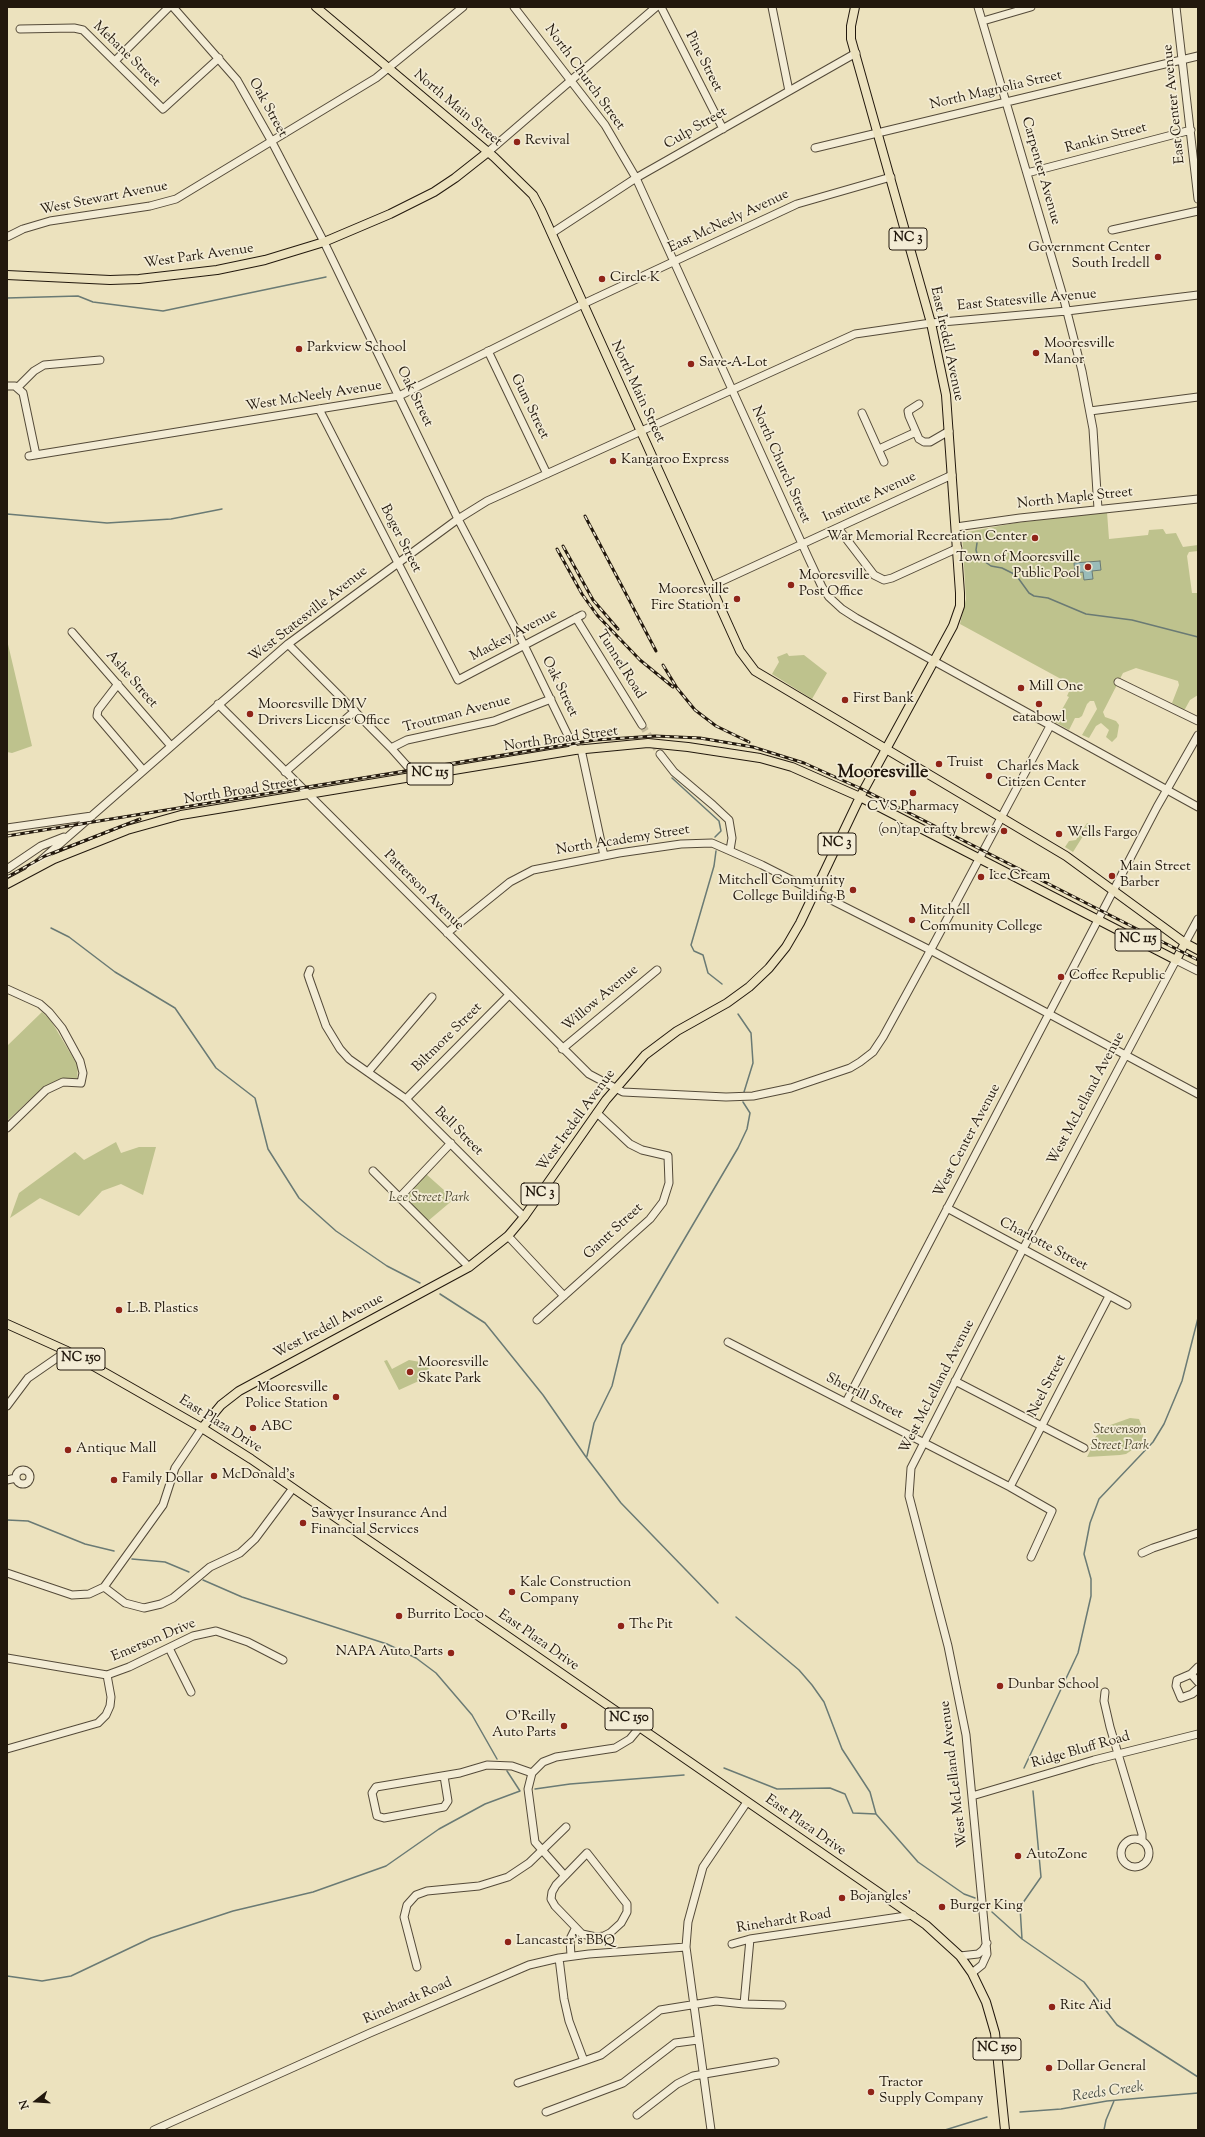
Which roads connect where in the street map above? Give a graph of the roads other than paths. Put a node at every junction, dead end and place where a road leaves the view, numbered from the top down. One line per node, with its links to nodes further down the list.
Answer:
1 (169, 7): 19 (street)
2 (173, 7): 17 (street, Oak Street)
3 (316, 7): 20 (main road, North Main Street)
4 (463, 7): 20 (street, West Stewart Avenue)
5 (514, 7): 21 (street, North Church Street)
6 (656, 7): 21 (street)
7 (661, 7): 24 (street, Pine Street)
8 (772, 7): 22 (street)
9 (855, 7): 15 (main road, East Iredell Avenue / NC 3)
10 (978, 7): 13 (street, Carpenter Avenue)
11 (1031, 7): 13 (street)
12 (1176, 7): 18 (street, East Center Avenue)
13 (983, 21): 23 (street, Carpenter Avenue)
14 (20, 29): 19 (street, Mebane Street)
15 (856, 53): 22 (street, Culp Street); 26 (main road, East Iredell Avenue / NC 3)
16 (1198, 56): 18 (street, North Magnolia Street)
17 (219, 58): 19 (street, Mebane Street); 27 (street, Oak Street)
18 (1183, 60): 23 (street, North Magnolia Street); 25 (street, East Center Avenue)
19 (115, 61)
20 (388, 69): 27 (street, West Stewart Avenue); 29 (main road, North Main Street)
21 (571, 80): 29 (street); 33 (street, North Church Street)
22 (789, 91): 24 (street, Culp Street)
23 (1007, 102): 26 (street, North Magnolia Street); 31 (street, Carpenter Avenue)
24 (723, 129): 33 (street, Culp Street)
25 (1191, 130): 30 (street, East Center Avenue); 31 (street, Rankin Street)
26 (878, 132): 28 (street, North Magnolia Street); 32 (main road, East Iredell Avenue / NC 3)
27 (272, 142): 38 (street, West Stewart Avenue); 39 (street, Oak Street)
28 (815, 148)
29 (488, 152): 37 (main road, North Main Street); 39 (main road, West Park Avenue)
30 (1196, 159): 34 (street, East Center Avenue)
31 (1027, 172): 44 (street, Carpenter Avenue)
32 (891, 177): 40 (street, East McNeely Avenue); 45 (main road, East Iredell Avenue / NC 3)
33 (636, 178): 37 (street, Culp Street); 40 (street, North Church Street)
34 (1198, 199)
35 (1198, 211): 36 (street)
36 (1112, 230)
37 (552, 233): 43 (main road, North Main Street)
38 (7, 237)
39 (324, 242): 41 (main road, West Park Avenue); 51 (street, Oak Street)
40 (674, 262): 43 (street, East McNeely Avenue); 50 (street, North Church Street)
41 (7, 275)
42 (1198, 295): 44 (street, East Statesville Avenue)
43 (583, 304): 46 (street, West McNeely Avenue); 57 (main road, North Main Street)
44 (1067, 311): 45 (street, East Statesville Avenue); 55 (street, Carpenter Avenue)
45 (931, 323): 50 (street, East Statesville Avenue); 59 (main road, East Iredell Avenue / NC 3)
46 (488, 352): 51 (street, West McNeely Avenue); 62 (street, Gum Street)
47 (100, 360): 49 (street)
48 (7, 386): 49 (street)
49 (18, 388): 54 (street, West McNeely Avenue)
50 (732, 391): 57 (street, East Statesville Avenue); 69 (street, North Church Street)
51 (399, 396): 54 (street, West McNeely Avenue); 66 (street, Oak Street)
52 (1198, 397): 55 (street)
53 (919, 404): 58 (street)
54 (319, 409): 71 (street, Boger Street)
55 (1090, 411): 65 (street, Carpenter Avenue)
56 (862, 413): 60 (street)
57 (640, 432): 62 (street, West Statesville Avenue); 72 (main road, North Main Street)
58 (916, 432): 59 (street); 60 (street)
59 (949, 432): 63 (main road, East Iredell Avenue / NC 3)
60 (879, 449): 61 (street)
61 (884, 462)
62 (547, 474): 66 (street, West Statesville Avenue)
63 (952, 474): 67 (main road, East Iredell Avenue / NC 3); 68 (street, Institute Avenue)
64 (1198, 499): 65 (street, North Maple Street)
65 (1098, 509): 67 (street, North Maple Street)
66 (458, 519): 71 (street, West Statesville Avenue); 76 (street, Oak Street)
67 (956, 527): 70 (main road, East Iredell Avenue / NC 3)
68 (838, 528): 69 (street, Institute Avenue); 70 (street)
69 (802, 544): 72 (street, Institute Avenue); 77 (street, North Church Street)
70 (958, 548): 77 (main road, East Iredell Avenue / NC 3)
71 (398, 563): 75 (street, West Statesville Avenue); 78 (street, Boger Street)
72 (711, 586): 91 (main road, North Main Street)
73 (579, 616): 76 (street, Mackey Avenue); 85 (street, Tunnel Road)
74 (72, 632): 80 (street, Ashe Street)
75 (288, 644): 82 (street, West Statesville Avenue); 83 (street)
76 (524, 645): 78 (street, Mackey Avenue); 81 (street, Oak Street)
77 (933, 661): 86 (street, North Church Street); 91 (main road, East Iredell Avenue / NC 3)
78 (458, 680)
79 (1118, 682): 84 (street)
80 (118, 684): 88 (street, Ashe Street); 93 (street)
81 (551, 700): 89 (street, Troutman Avenue); 90 (street, Oak Street)
82 (218, 704): 88 (street, West Statesville Avenue); 94 (street, Patterson Avenue)
83 (355, 711): 89 (street); 94 (street)
84 (1198, 721)
85 (642, 725)
86 (1050, 726): 96 (street, North Church Street); 101 (street, Patterson Avenue)
87 (1198, 734): 96 (street)
88 (171, 746): 93 (street, West Statesville Avenue)
89 (391, 748): 95 (street)
90 (578, 749): 95 (main road, North Broad Street / NC 115); 98 (main road, North Broad Street / NC 115); 105 (street, Oak Street)
91 (885, 749): 98 (main road, West Iredell Avenue / NC 3); 101 (main road, North Main Street)
92 (660, 754): 104 (street)
93 (143, 770): 100 (street, West Statesville Avenue)
94 (286, 772): 97 (street, Patterson Avenue)
95 (416, 776): 97 (main road, North Broad Street / NC 115)
96 (1167, 790): 99 (street, North Church Street); 111 (street)
97 (308, 794): 108 (main road, North Broad Street / NC 115); 114 (street, Patterson Avenue)
98 (860, 797): 106 (main road, North Broad Street / NC 115); 110 (main road, West Iredell Avenue / NC 3)
99 (1198, 807)
100 (92, 816): 102 (street); 103 (street, West Statesville Avenue)
101 (1001, 818): 106 (street, Patterson Avenue); 111 (main road, North Main Street)
102 (7, 828)
103 (66, 837): 107 (street); 108 (street, West Statesville Avenue)
104 (730, 850): 105 (street, North Academy Street); 110 (street, North Academy Street)
105 (604, 856): 114 (street, North Academy Street)
106 (979, 858): 113 (main road, North Broad Street / NC 115); 116 (street, Patterson Avenue)
107 (7, 869)
108 (28, 871): 109 (main road, North Broad Street / NC 115)
109 (7, 884)
110 (814, 891): 116 (street, North Academy Street); 129 (main road, West Iredell Avenue / NC 3)
111 (1114, 892): 113 (street, West Center Avenue); 115 (main road, NC 115)
112 (1198, 919): 115 (street)
113 (1099, 920): 118 (main road, NC 115); 125 (street, West Center Avenue)
114 (447, 933): 123 (street, Patterson Avenue)
115 (1185, 943): 117 (main road, NC 115); 118 (main road, West McLelland Avenue / NC 115)
116 (930, 950): 125 (street, North Academy Street); 129 (street, Patterson Avenue)
117 (1198, 950)
118 (1176, 960): 121 (street); 127 (street, West McLelland Avenue)
119 (310, 970): 128 (street, Bell Street)
120 (657, 970): 126 (street, Willow Avenue)
121 (1198, 971)
122 (7, 989): 133 (street)
123 (509, 994): 126 (street, Patterson Avenue); 131 (street, Biltmore Street)
124 (432, 997): 128 (street)
125 (1048, 1014): 127 (street, North Academy Street); 137 (street, West Center Avenue)
126 (562, 1049): 129 (street, Patterson Avenue)
127 (1124, 1055): 130 (street, North Academy Street); 140 (street, West McLelland Avenue)
128 (368, 1072): 131 (street, Bell Street)
129 (615, 1089): 132 (main road, West Iredell Avenue / NC 3)
130 (1198, 1094)
131 (406, 1099): 134 (street, Bell Street)
132 (597, 1113): 138 (main road, West Iredell Avenue / NC 3); 142 (street, Gantt Street)
133 (7, 1128)
134 (451, 1143): 136 (street); 138 (street, Bell Street)
135 (372, 1171): 136 (street)
136 (399, 1198): 141 (street)
137 (947, 1208): 140 (street, Charlotte Street); 150 (street, West Center Avenue)
138 (524, 1217): 139 (main road, West Iredell Avenue / NC 3)
139 (508, 1236): 141 (main road, West Iredell Avenue / NC 3); 142 (street)
140 (1023, 1249): 143 (street, Charlotte Street); 149 (street, West McLelland Avenue)
141 (469, 1267): 153 (main road, West Iredell Avenue / NC 3)
142 (564, 1296): 145 (street, Gantt Street)
143 (1109, 1296): 144 (street, Charlotte Street); 152 (street, Neel Street)
144 (1127, 1305)
145 (537, 1320)
146 (7, 1324): 148 (main road, East Plaza Drive / NC 150)
147 (728, 1342): 150 (street, Sherrill Street)
148 (67, 1351): 151 (street); 153 (main road, East Plaza Drive / NC 150)
149 (955, 1382): 152 (street); 154 (street, West McLelland Avenue)
150 (846, 1402): 154 (street, Sherrill Street)
151 (7, 1406)
152 (1042, 1426): 155 (street); 158 (street, Neel Street)
153 (202, 1428): 159 (main road, East Plaza Drive / NC 150); 164 (street, West Iredell Avenue)
154 (923, 1442): 158 (street, Sherrill Street); 181 (street, West McLelland Avenue)
155 (1084, 1448)
156 (16, 1478): 157 (street)
157 (7, 1480)
158 (1010, 1487): 162 (street, Sherrill Street)
159 (293, 1488): 164 (street); 175 (main road, East Plaza Drive / NC 150)
160 (1198, 1533): 161 (street)
161 (1142, 1554)
162 (1031, 1557)
163 (7, 1573): 164 (street)
164 (104, 1587)
165 (169, 1648): 167 (street, Emerson Drive); 169 (street, Emerson Drive); 173 (street)
166 (7, 1658): 169 (street, Emerson Drive)
167 (283, 1660)
168 (1198, 1667): 170 (street)
169 (107, 1674): 177 (street)
170 (1190, 1674): 171 (street); 172 (street)
171 (1198, 1682)
172 (1198, 1689)
173 (191, 1692)
174 (1105, 1692): 178 (street)
175 (640, 1727): 179 (street); 182 (main road, East Plaza Drive / NC 150)
176 (1198, 1734): 178 (street, Ridge Bluff Road)
177 (7, 1749)
178 (1119, 1753): 181 (street, Ridge Bluff Road); 184 (street)
179 (532, 1773): 180 (street); 185 (street)
180 (444, 1776): 180 (street)
181 (972, 1796): 190 (street, West McLelland Avenue)
182 (747, 1802): 187 (main road, East Plaza Drive / NC 150); 192 (street)
183 (566, 1827): 185 (street)
184 (1142, 1840)
185 (542, 1852): 186 (street); 196 (street)
186 (565, 1876): 188 (street); 188 (street)
187 (913, 1915): 189 (street, Rinehardt Road); 194 (main road, East Plaza Drive / NC 150)
188 (575, 1929): 193 (street)
189 (750, 1939): 191 (street, Rinehardt Road); 199 (street)
190 (987, 1942): 194 (street); 197 (street, West McLelland Avenue)
191 (732, 1944)
192 (686, 1947): 193 (street, Rinehardt Road); 198 (street)
193 (571, 1956): 195 (street, Rinehardt Road)
194 (960, 1956): 197 (main road, East Plaza Drive / NC 150)
195 (559, 1958): 202 (street); 208 (street, Rinehardt Road)
196 (417, 1967)
197 (972, 1973): 210 (main road, NC 150)
198 (693, 2004): 199 (street); 201 (street); 202 (street)
199 (744, 2004): 200 (street)
200 (782, 2005)
201 (698, 2040): 204 (street); 206 (street)
202 (584, 2061): 205 (street)
203 (775, 2062): 204 (street)
204 (703, 2074): 207 (street); 209 (street)
205 (518, 2083)
206 (546, 2112)
207 (636, 2115)
208 (154, 2130)
209 (711, 2130)
210 (1005, 2130)

